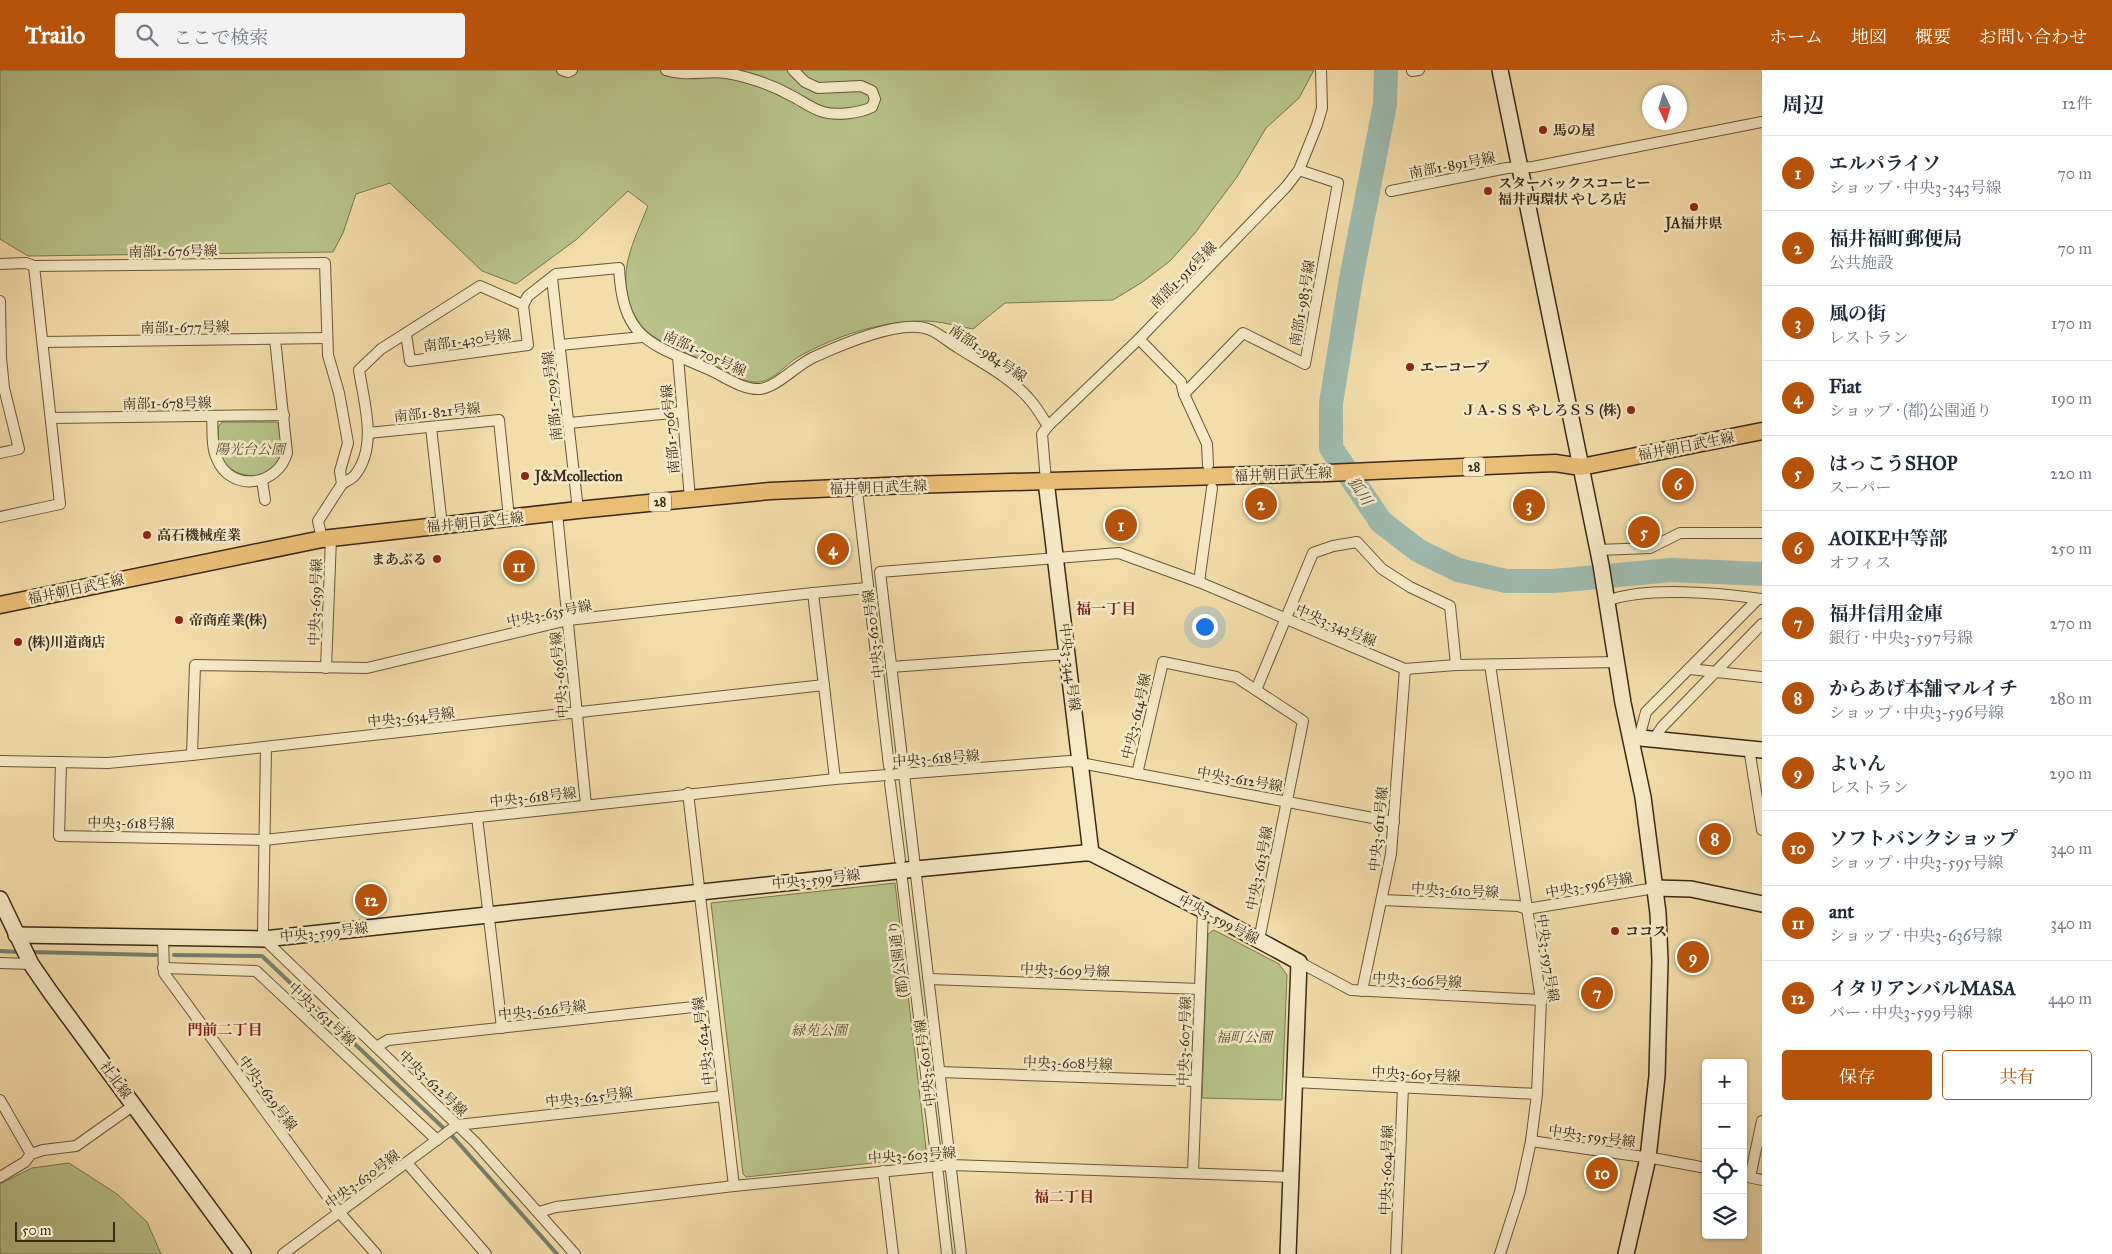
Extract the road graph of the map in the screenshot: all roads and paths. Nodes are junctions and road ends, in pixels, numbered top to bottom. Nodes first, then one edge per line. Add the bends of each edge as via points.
1 (562, 70) edge
2 (572, 70) edge
3 (666, 70) edge
4 (793, 70) edge
5 (1321, 70) edge
6 (1500, 70) edge
7 (1762, 122) edge
8 (1519, 168) junction
9 (1299, 170) junction
10 (1391, 191) dead end
11 (0, 264) edge
12 (34, 266) junction
13 (552, 278) junction
14 (0, 301) edge
15 (523, 305) junction
16 (1, 327) edge
17 (928, 329) joint
18 (406, 334) junction
19 (642, 337) junction
20 (327, 338) junction
21 (275, 339) junction
22 (1140, 339) junction
23 (43, 342) junction
24 (560, 345) junction
25 (678, 357) junction
26 (2, 388) edge
27 (1184, 394) junction
28 (682, 412) junction
29 (284, 415) junction
30 (212, 416) junction
31 (51, 418) junction
32 (569, 422) junction
33 (1048, 426) junction
34 (431, 427) junction
35 (1762, 431) edge
36 (368, 433) junction
37 (0, 453) edge
38 (1208, 465) dead end
39 (1581, 467) junction
40 (262, 480) junction
41 (1046, 482) junction
42 (342, 484) junction
43 (1212, 488) dead end
44 (690, 499) junction
45 (858, 499) dead end
46 (265, 500) dead end
47 (578, 510) junction
48 (557, 513) junction
49 (0, 517) edge
50 (509, 518) junction
51 (442, 526) junction
52 (1762, 533) edge
53 (327, 539) junction
54 (1598, 550) junction
55 (1056, 559) junction
56 (1199, 582) junction
57 (867, 588) junction
58 (814, 593) junction
59 (1607, 599) junction
60 (1760, 599) edge
61 (0, 605) edge
62 (1285, 618) junction
63 (568, 620) junction
64 (1762, 624) edge
65 (1068, 654) junction
66 (1616, 662) junction
67 (1456, 665) junction
68 (1490, 665) junction
69 (891, 667) junction
70 (326, 668) junction
71 (1405, 668) junction
72 (1690, 669) junction
73 (1717, 672) junction
74 (1762, 677) edge
75 (824, 685) junction
76 (1256, 690) junction
77 (577, 713) junction
78 (1635, 737) junction
79 (1654, 739) junction
80 (266, 747) junction
81 (1755, 749) edge
82 (192, 755) junction
83 (0, 761) edge
84 (61, 762) junction
85 (1082, 763) junction
86 (889, 766) dead end
87 (904, 774) junction
88 (1137, 774) junction
89 (835, 778) junction
90 (890, 783) dead end
91 (688, 793) junction
92 (1287, 801) junction
93 (586, 805) junction
94 (477, 817) junction
95 (1394, 822) junction
96 (1762, 825) edge
97 (264, 840) junction
98 (1091, 853) junction
99 (900, 860) dead end
100 (916, 869) junction
101 (902, 879) dead end
102 (1655, 888) junction
103 (699, 892) junction
104 (0, 899) edge
105 (1382, 900) junction
106 (1762, 904) edge
107 (1527, 909) junction
108 (1203, 910) junction
109 (488, 915) junction
110 (163, 937) junction
111 (264, 939) junction
112 (1259, 940) junction
113 (25, 951) junction
114 (1299, 962) junction
115 (0, 963) edge
116 (163, 968) junction
117 (929, 979) junction
118 (1200, 989) junction
119 (1362, 991) junction
120 (1541, 1000) junction
121 (712, 1005) junction
122 (502, 1028) junction
123 (376, 1047) junction
124 (940, 1072) junction
125 (1196, 1081) junction
126 (1294, 1082) junction
127 (1403, 1087) junction
128 (1537, 1094) junction
129 (723, 1096) junction
130 (0, 1100) edge
131 (134, 1105) junction
132 (1762, 1121) edge
133 (454, 1127) junction
134 (440, 1138) junction
135 (1531, 1141) junction
136 (31, 1154) junction
137 (936, 1155) dead end
138 (1648, 1158) junction
139 (407, 1163) junction
140 (951, 1165) junction
141 (1702, 1167) edge
142 (883, 1171) junction
143 (1193, 1173) junction
144 (938, 1174) dead end
145 (0, 1176) edge
146 (1747, 1176) edge
147 (1291, 1177) junction
148 (1762, 1180) edge
149 (734, 1186) junction
150 (339, 1212) junction
151 (539, 1212) junction
152 (243, 1254) edge
153 (283, 1254) edge
154 (376, 1254) edge
155 (486, 1254) edge
156 (575, 1254) edge
157 (893, 1254) edge
158 (948, 1254) edge
159 (961, 1254) edge
160 (1288, 1254) edge
161 (1396, 1254) edge
162 (1500, 1254) edge
163 (1626, 1254) edge

1 - 2 street
3 - 4 street via 678,74 725,72 755,80 823,112 864,111 872,107 875,99 872,91 861,86 818,88 805,82
5 - 9 street, 南部1-916号線 via 1322,108
6 - 8 street
7 - 8 street, 南部1-891号線
8 - 10 street, 南部1-891号線
8 - 39 street
9 - 22 street, 南部1-916号線 via 1268,208
9 - 27 street, 南部1-983号線 via 1338,183 1305,364 1243,333
11 - 12 street via 26,263
12 - 20 street, 南部1-676号線 via 325,263
12 - 23 street
13 - 15 street, 南部1-705号線 via 528,296
13 - 19 street, 南部1-705号線 via 556,274 619,268 621,297 633,326
13 - 24 street, 南部1-709号線
14 - 16 street
15 - 18 street, 南部1-430号線 via 480,286
15 - 18 street, 南部1-430号線 via 528,345 410,361
16 - 26 street
17 - 25 street, 南部1-705号線 via 880,332 841,344 806,360 762,389 732,381
17 - 33 street, 南部1-984号線 via 1012,383 1030,400
18 - 36 street, 南部1-430号線 via 382,349 359,370
19 - 24 street
19 - 25 street, 南部1-705号線
20 - 21 street, 南部1-677号線
20 - 42 street, 南部1-676号線 via 348,442 340,471
21 - 23 street, 南部1-677号線
21 - 29 street
22 - 27 street via 1181,382
22 - 33 street, 南部1-916号線
23 - 31 street
24 - 32 street, 南部1-709号線
25 - 28 street, 南部1-706号線
26 - 37 street via 19,449
27 - 38 street via 1207,444
28 - 32 street
28 - 44 street, 南部1-706号線
29 - 30 street, 南部1-678号線
29 - 40 street via 287,453 284,463
30 - 31 street, 南部1-678号線
30 - 40 street via 215,454 224,470 233,478 253,482
31 - 49 street via 60,504
32 - 47 street, 南部1-709号線
33 - 41 street via 1042,434
34 - 36 street, 南部1-821号線
34 - 50 street, 南部1-821号線 via 499,420
34 - 51 street
35 - 39 main road, 福井朝日武生線 / 28
36 - 42 street, 南部1-430号線 via 365,457 354,476
39 - 41 main road, 福井朝日武生線 / 28 via 1555,463
39 - 54 street
40 - 46 street
41 - 44 main road, 福井朝日武生線 / 28 via 780,490
41 - 55 street, 中央3-344号線
42 - 53 street via 318,520
43 - 56 street
44 - 47 main road, 福井朝日武生線 / 28
45 - 57 street
47 - 48 main road, 福井朝日武生線 / 28
48 - 50 main road, 福井朝日武生線 / 28
48 - 63 street, 中央3-636号線
50 - 51 main road, 福井朝日武生線 / 28
51 - 53 main road, 福井朝日武生線 / 28
52 - 54 street via 1680,533 1650,548
53 - 61 main road, 福井朝日武生線 / 28
53 - 70 street, 中央3-639号線
54 - 59 street
55 - 56 street, 中央3-343号線 via 1118,553
55 - 65 street, 中央3-344号線
55 - 69 street, 中央3-620号線 via 880,572
56 - 62 street, 中央3-343号線
57 - 58 street, 中央3-635号線
57 - 86 street
58 - 63 street, 中央3-635号線
58 - 75 street
59 - 60 street via 1660,593 1700,593
59 - 66 street
60 - 72 street
62 - 67 street via 1313,553 1357,542 1410,588 1450,606
62 - 71 street, 中央3-343号線
62 - 76 street
63 - 70 street, 中央3-635号線 via 367,668
63 - 77 street, 中央3-636号線
64 - 73 street
65 - 69 street
65 - 85 street, 中央3-344号線
66 - 68 street, 中央3-343号線
66 - 78 street
67 - 68 street, 中央3-343号線
67 - 71 street, 中央3-343号線
68 - 107 street, 中央3-597号線
69 - 87 street, 中央3-620号線
70 - 82 street, 中央3-635号線 via 195,665
71 - 95 street, 中央3-611号線
72 - 73 street
72 - 78 street via 1646,712
73 - 74 street
73 - 79 street via 1662,726
75 - 77 street, 中央3-634号線
75 - 89 street
76 - 88 street, 中央3-614号線 via 1236,677 1163,662
76 - 92 street, 中央3-614号線 via 1303,721
77 - 80 street, 中央3-634号線
77 - 93 street, 中央3-636号線
78 - 79 street
78 - 102 street
79 - 81 street
80 - 82 street, 中央3-634号線
80 - 97 street
81 - 96 street
82 - 84 street, 中央3-634号線 via 108,763
83 - 84 street, 中央3-634号線
84 - 97 street, 中央3-618号線 via 59,836
85 - 87 street, 中央3-618号線 via 1070,761
85 - 88 street, 中央3-612号線
85 - 98 street, 中央3-344号線
87 - 89 street, 中央3-618号線
87 - 100 street, 中央3-620号線
88 - 92 street, 中央3-612号線
89 - 91 street, 中央3-618号線
90 - 99 street
91 - 93 street, 中央3-618号線
91 - 103 street, 中央3-624号線
92 - 95 street, 中央3-612号線
92 - 112 street, 中央3-613号線
93 - 94 street, 中央3-618号線
94 - 97 street, 中央3-618号線
94 - 109 street
95 - 105 street, 中央3-611号線
97 - 111 street
98 - 100 street, 中央3-599号線
98 - 108 street, 中央3-599号線
100 - 103 street, 中央3-599号線
100 - 117 street, 中央3-601号線
101 - 137 street, (都)公園通り
102 - 106 street via 1691,889
102 - 107 street, 中央3-596号線
102 - 138 street via 1660,1015
103 - 109 street, 中央3-599号線
103 - 121 street, 中央3-624号線
104 - 113 street, 社北線
105 - 107 street, 中央3-610号線
105 - 119 street, 中央3-611号線
107 - 120 street, 中央3-597号線
108 - 112 street, 中央3-599号線
108 - 118 street, 中央3-607号線
109 - 111 street, 中央3-599号線
109 - 122 street
110 - 111 street, 中央3-599号線
110 - 113 street, 中央3-599号線
110 - 116 street
111 - 123 street, 中央3-622号線
112 - 114 street, 中央3-599号線
113 - 115 street
113 - 131 street, 社北線
114 - 119 street, 中央3-606号線 via 1351,990
114 - 126 street
116 - 134 street, 中央3-631号線 via 256,971
116 - 150 street, 中央3-629号線
117 - 118 street, 中央3-609号線
117 - 124 street, 中央3-601号線
118 - 125 street, 中央3-607号線
119 - 120 street, 中央3-606号線
120 - 128 street, 中央3-597号線
121 - 122 street, 中央3-626号線
121 - 129 street, 中央3-624号線
122 - 123 street, 中央3-626号線 via 388,1040
123 - 133 street, 中央3-622号線
124 - 125 street, 中央3-608号線
124 - 140 street, 中央3-601号線
125 - 143 street, 中央3-607号線
126 - 127 street, 中央3-605号線
126 - 147 street
127 - 128 street, 中央3-605号線
127 - 161 street, 中央3-604号線
128 - 135 street, 中央3-597号線
129 - 133 street, 中央3-625号線
129 - 149 street, 中央3-624号線
130 - 136 street
131 - 136 street via 76,1146
131 - 152 street, 社北線
132 - 146 street
133 - 134 street, 中央3-630号線
133 - 151 street, 中央3-622号線
134 - 139 street, 中央3-630号線
135 - 138 street, 中央3-595号線
135 - 162 street, 中央3-597号線 via 1520,1192
136 - 145 street via 25,1162
138 - 141 street, 中央3-595号線
138 - 163 street
139 - 150 street, 中央3-630号線
139 - 155 street
140 - 142 street, 中央3-603号線
140 - 143 street, 中央3-603号線
140 - 159 street, 中央3-601号線
142 - 149 street, 中央3-603号線
142 - 157 street
143 - 147 street, 中央3-603号線
144 - 158 street
146 - 148 street
147 - 160 street
149 - 151 street, 中央3-603号線 via 556,1207
150 - 153 street, 中央3-630号線
150 - 154 street, 中央3-629号線
151 - 156 street, 中央3-622号線

